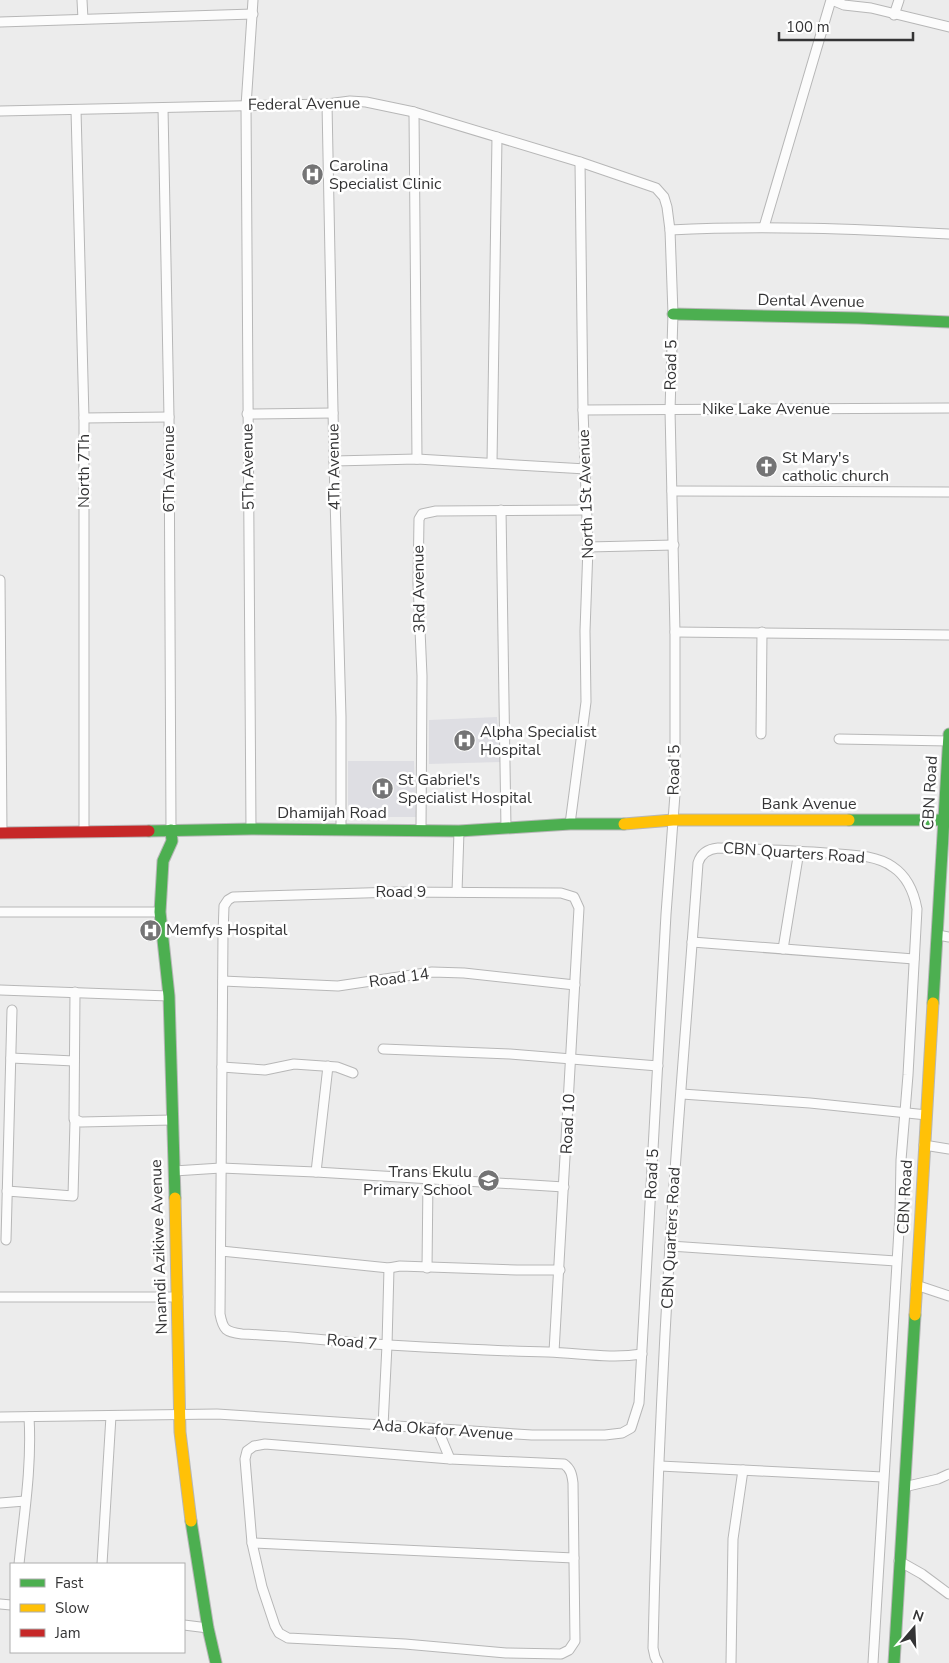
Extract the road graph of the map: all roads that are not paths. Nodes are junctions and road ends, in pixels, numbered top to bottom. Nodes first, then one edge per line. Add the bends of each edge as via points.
1 (82, 0) edge
2 (253, 0) edge
3 (832, 0) edge
4 (899, 0) edge
5 (253, 14) junction
6 (894, 15) junction
7 (83, 19) junction
8 (0, 22) edge
9 (949, 27) edge
10 (327, 104) junction
11 (246, 106) junction
12 (162, 108) junction
13 (76, 110) junction
14 (0, 112) edge
15 (414, 112) junction
16 (497, 137) junction
17 (580, 162) junction
18 (656, 188) joint
19 (764, 227) junction
20 (670, 230) junction
21 (949, 234) edge
22 (672, 314) junction
23 (949, 322) edge
24 (949, 408) edge
25 (583, 410) junction
26 (670, 410) junction
27 (333, 413) junction
28 (247, 414) junction
29 (169, 417) junction
30 (84, 418) junction
31 (417, 459) junction
32 (334, 461) junction
33 (492, 463) junction
34 (586, 469) junction
35 (672, 491) junction
36 (949, 492) edge
37 (502, 510) junction
38 (587, 510) junction
39 (674, 545) junction
40 (588, 547) junction
41 (0, 580) edge
42 (676, 632) junction
43 (762, 632) junction
44 (949, 635) edge
45 (761, 734) dead end
46 (949, 734) edge
47 (839, 739) dead end
48 (949, 741) edge
49 (673, 820) junction
50 (945, 820) junction
51 (570, 824) junction
52 (506, 828) junction
53 (250, 829) junction
54 (171, 830) junction
55 (341, 830) junction
56 (421, 830) junction
57 (459, 831) junction
58 (84, 832) junction
59 (1, 833) edge
60 (799, 851) junction
61 (457, 892) junction
62 (574, 897) joint
63 (228, 900) joint
64 (0, 912) edge
65 (160, 912) junction
66 (944, 936) edge
67 (692, 942) junction
68 (783, 949) junction
69 (914, 958) junction
70 (224, 981) junction
71 (575, 985) junction
72 (0, 990) edge
73 (76, 992) junction
74 (169, 996) junction
75 (12, 1010) dead end
76 (383, 1049) dead end
77 (11, 1058) junction
78 (571, 1058) junction
79 (74, 1061) junction
80 (328, 1066) junction
81 (658, 1066) junction
82 (222, 1067) junction
83 (352, 1073) dead end
84 (682, 1094) junction
85 (904, 1113) junction
86 (927, 1115) junction
87 (172, 1120) junction
88 (75, 1121) junction
89 (924, 1145) junction
90 (949, 1149) edge
91 (221, 1168) junction
92 (174, 1171) junction
93 (316, 1172) junction
94 (428, 1179) junction
95 (564, 1187) junction
96 (7, 1190) junction
97 (6, 1240) dead end
98 (670, 1246) junction
99 (221, 1251) junction
100 (896, 1261) junction
101 (389, 1268) junction
102 (427, 1268) junction
103 (560, 1270) junction
104 (916, 1285) junction
105 (949, 1296) edge
106 (178, 1297) junction
107 (0, 1298) edge
108 (387, 1345) junction
109 (554, 1352) junction
110 (642, 1354) junction
111 (179, 1414) junction
112 (112, 1416) junction
113 (0, 1417) edge
114 (29, 1417) junction
115 (382, 1426) junction
116 (438, 1430) junction
117 (450, 1459) junction
118 (660, 1466) junction
119 (744, 1470) junction
120 (949, 1474) edge
121 (883, 1478) junction
122 (904, 1487) junction
123 (25, 1502) junction
124 (0, 1503) edge
125 (252, 1543) junction
126 (574, 1558) junction
127 (899, 1561) junction
128 (19, 1563) edge
129 (102, 1563) edge
130 (949, 1594) edge
131 (185, 1625) edge
132 (208, 1628) junction
133 (216, 1663) edge
134 (658, 1663) edge
135 (731, 1663) edge
136 (873, 1663) edge
137 (894, 1663) edge

1 - 7 street
2 - 5 street, 5Th Avenue
3 - 6 street
3 - 19 street
4 - 6 street
5 - 7 street
5 - 11 street, 5Th Avenue
6 - 9 street
7 - 8 street
10 - 11 street, Federal Avenue
10 - 15 street, Federal Avenue via 366,102
10 - 27 street, 4Th Avenue
11 - 12 street, Federal Avenue
11 - 28 street, 5Th Avenue
12 - 13 street, Federal Avenue
12 - 29 street, 6Th Avenue
13 - 14 street, Federal Avenue
13 - 30 street, North 7Th
15 - 16 street, Federal Avenue
15 - 31 street
16 - 17 street, Federal Avenue
16 - 33 street
17 - 18 street, Federal Avenue
17 - 25 street, North 1St Avenue
18 - 20 street, Road 5 via 664,197
19 - 20 street
19 - 21 street
20 - 22 street, Road 5
22 - 23 main road, Dental Avenue
22 - 26 street, Road 5
24 - 26 street, Nike Lake Avenue
25 - 26 street, Nike Lake Avenue
25 - 34 street, North 1St Avenue
26 - 35 street, Road 5
27 - 28 street
27 - 32 street, 4Th Avenue
28 - 53 street, 5Th Avenue
29 - 30 street
29 - 54 street, 6Th Avenue
30 - 58 street, North 7Th
31 - 32 street
31 - 33 street
32 - 55 street, 4Th Avenue
33 - 34 street
34 - 38 street, North 1St Avenue
35 - 36 street
35 - 39 street, Road 5
37 - 38 street, 3Rd Avenue
37 - 52 street
37 - 56 street, 3Rd Avenue via 436,511 422,514 419,519
38 - 40 street, North 1St Avenue
39 - 40 street
39 - 42 street, Road 5
40 - 51 street, North 1St Avenue via 586,702
41 - 59 street
42 - 43 street
42 - 49 street, Road 5
43 - 44 street
43 - 45 street
46 - 48 main road, CBN Road
47 - 48 street
48 - 50 main road, CBN Road
49 - 50 main road, Bank Avenue
49 - 51 main road, Dhamijah Road via 639,824
49 - 81 street, Road 5
50 - 66 main road, CBN Road
51 - 52 main road, Dhamijah Road
52 - 57 main road, Dhamijah Road
53 - 54 main road, Dhamijah Road
53 - 55 main road, Dhamijah Road
54 - 58 main road, Dhamijah Road
54 - 65 main road, Nnamdi Azikiwe Avenue via 172,841 163,861
55 - 56 main road, Dhamijah Road
56 - 57 main road, Dhamijah Road
57 - 61 street
58 - 59 main road, Dhamijah Road
60 - 67 street, CBN Quarters Road via 712,848 703,853 698,862
60 - 68 street
60 - 69 street, CBN Quarters Road via 860,856 877,859 893,867 914,894 917,909
61 - 62 street, Road 9
61 - 63 street, Road 9 via 318,893 233,897
62 - 71 street, Road 10 via 579,908
63 - 70 street, Road 7 via 224,906 222,934
64 - 65 street
65 - 74 main road, Nnamdi Azikiwe Avenue
66 - 86 main road, CBN Road
67 - 68 street
67 - 84 street, CBN Quarters Road
68 - 69 street
69 - 85 street, CBN Quarters Road
70 - 71 street, Road 14 via 338,986 432,972
70 - 82 street, Road 7
71 - 78 street, Road 10
72 - 73 street
73 - 74 street
73 - 79 street
74 - 87 main road, Nnamdi Azikiwe Avenue
75 - 77 street
76 - 78 street
77 - 79 street
77 - 96 street
78 - 81 street
78 - 95 street, Road 10
79 - 88 street
80 - 82 street via 294,1064 265,1070
80 - 83 street
80 - 93 street
81 - 110 street, Road 5
82 - 91 street, Road 7
84 - 85 street
84 - 98 street, CBN Quarters Road
85 - 86 street
85 - 100 street, CBN Quarters Road
86 - 89 main road, CBN Road
87 - 88 street
87 - 92 main road, Nnamdi Azikiwe Avenue
88 - 96 street via 73,1196
89 - 90 street
89 - 104 main road, CBN Road
91 - 92 street
91 - 93 street
91 - 99 street, Road 7
92 - 106 main road, Nnamdi Azikiwe Avenue
93 - 94 street
94 - 95 street
94 - 102 street
95 - 103 street, Road 10
96 - 97 street
98 - 100 street
98 - 118 street, CBN Quarters Road
99 - 101 street
99 - 108 street, Road 7 via 220,1314 222,1324 230,1332
100 - 121 street, CBN Quarters Road
101 - 102 street
101 - 108 street
102 - 103 street
103 - 109 street, Road 10
104 - 105 street
104 - 122 main road, CBN Road
106 - 107 street
106 - 111 main road, Nnamdi Azikiwe Avenue
108 - 109 street, Road 7
108 - 115 street
109 - 110 street, Road 7 via 626,1357
110 - 116 street, Ada Okafor Avenue via 639,1403 631,1428 622,1433 532,1435
111 - 112 street, Ada Okafor Avenue
111 - 115 street, Ada Okafor Avenue
111 - 132 main road, Nnamdi Azikiwe Avenue via 183,1464
112 - 114 street, Ada Okafor Avenue
112 - 129 street
113 - 114 street, Ada Okafor Avenue
114 - 123 street via 31,1445
115 - 116 street, Ada Okafor Avenue
116 - 117 street
117 - 125 street via 265,1444 254,1446 246,1451 245,1459
117 - 126 street via 558,1462 568,1467 574,1483
118 - 119 street
118 - 134 street, CBN Quarters Road via 653,1648
119 - 121 street
119 - 135 street via 733,1539
120 - 122 street
121 - 136 street, CBN Quarters Road
122 - 127 main road, CBN Road
123 - 124 street
123 - 128 street
125 - 126 street
125 - 126 street via 268,1610 279,1634 288,1638 506,1653 561,1654 569,1650 575,1641
127 - 130 street
127 - 137 main road, CBN Road
131 - 132 street
132 - 133 main road, Nnamdi Azikiwe Avenue

